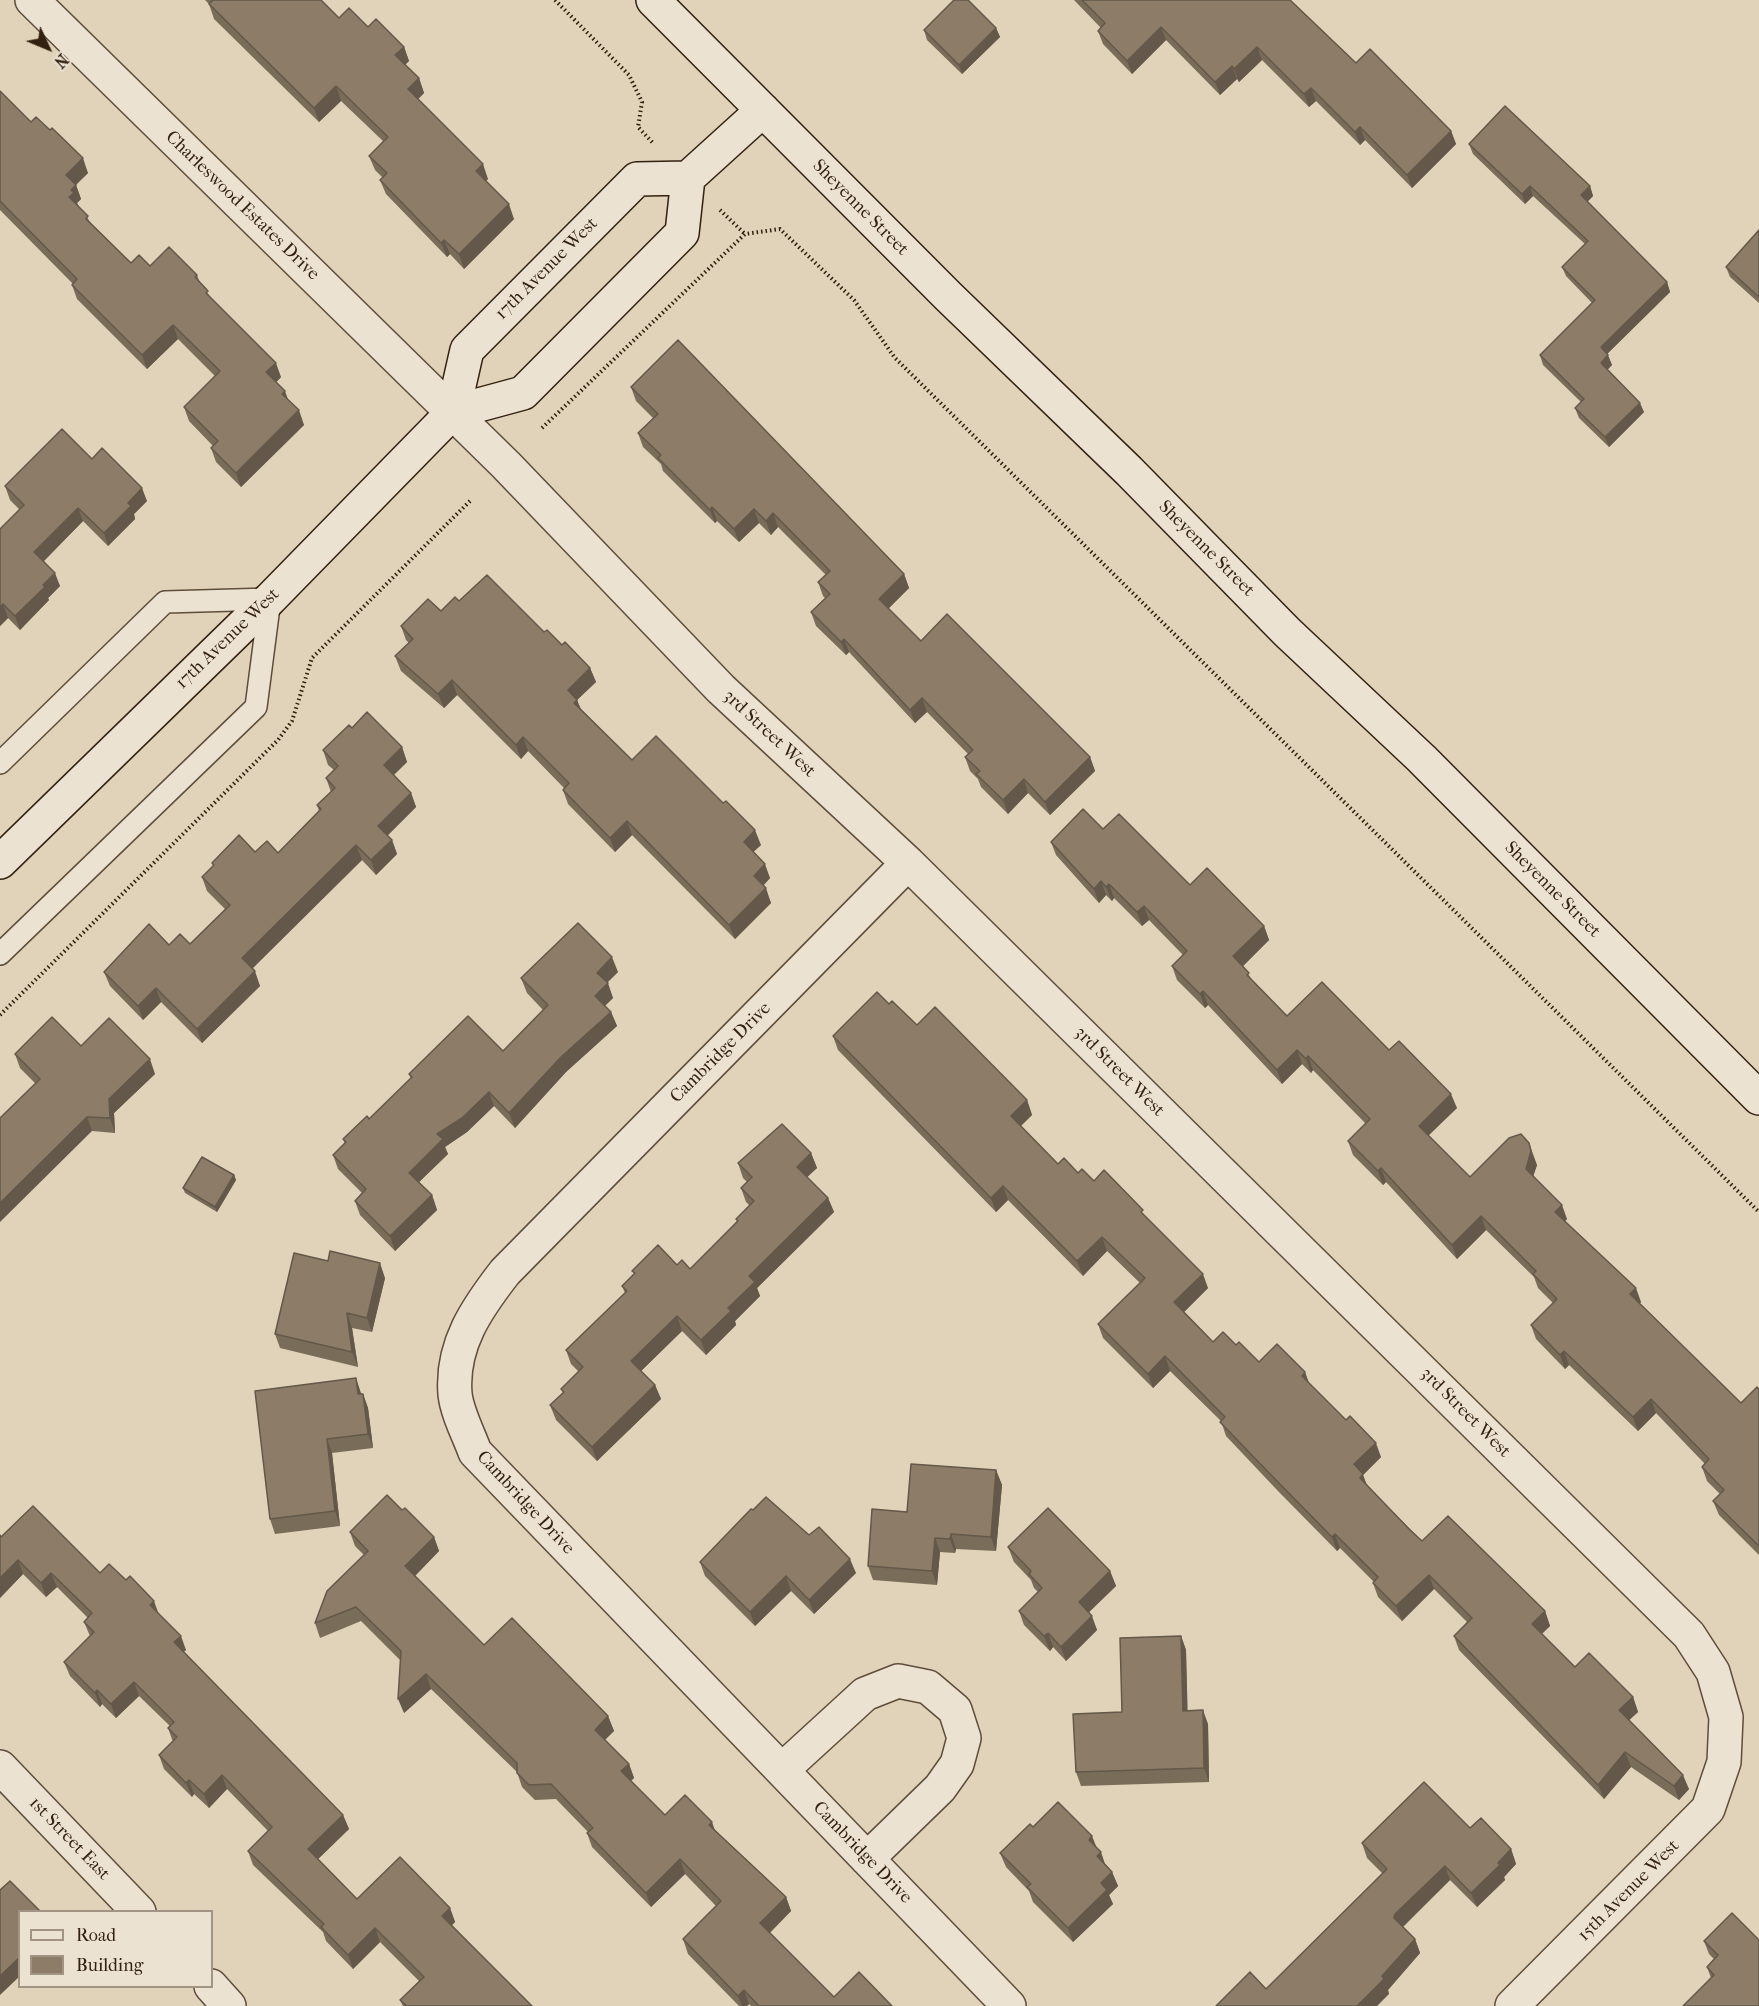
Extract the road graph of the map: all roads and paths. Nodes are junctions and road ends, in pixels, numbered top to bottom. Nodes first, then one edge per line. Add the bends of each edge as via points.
1 (32, 0) edge
2 (555, 0) edge
3 (653, 0) edge
4 (763, 110) junction
5 (638, 127) dead end
6 (688, 178) junction
7 (453, 412) junction
8 (542, 428) dead end
9 (270, 599) junction
10 (0, 763) edge
11 (0, 862) edge
12 (908, 863) junction
13 (0, 954) edge
14 (1759, 1098) edge
15 (1759, 1212) edge
16 (1724, 1762) joint
17 (0, 1767) edge
18 (782, 1770) junction
19 (867, 1859) junction
20 (138, 1910) edge
21 (213, 1988) edge
22 (229, 2006) edge
23 (1009, 2006) edge
24 (1512, 2006) edge

1 - 7 street, Charleswood Estates Drive
2 - 5 path via 629,75 642,102
3 - 4 street, Sheyenne Street
4 - 6 street
4 - 14 street, Sheyenne Street via 1287,632 1422,759
6 - 7 street via 682,233 522,393
6 - 7 street, 17th Avenue West via 638,179 629,187 467,350
7 - 9 street, 17th Avenue West
7 - 12 street, 3rd Street West via 721,689
8 - 15 path via 745,234 780,229 854,300 895,358
9 - 10 lane via 165,602
9 - 11 street, 17th Avenue West
9 - 13 lane via 256,707
12 - 16 street, 3rd Street West via 1689,1635 1713,1672 1726,1717
12 - 18 street, Cambridge Drive via 506,1272 474,1312 458,1352 455,1395 475,1452
16 - 24 street, 15th Avenue West via 1708,1809
17 - 20 street, 1st Street East
18 - 19 street, Cambridge Drive
18 - 19 street via 865,1694 898,1681 928,1687 954,1710 964,1737 957,1764 940,1788
19 - 23 street, Cambridge Drive
21 - 22 street

